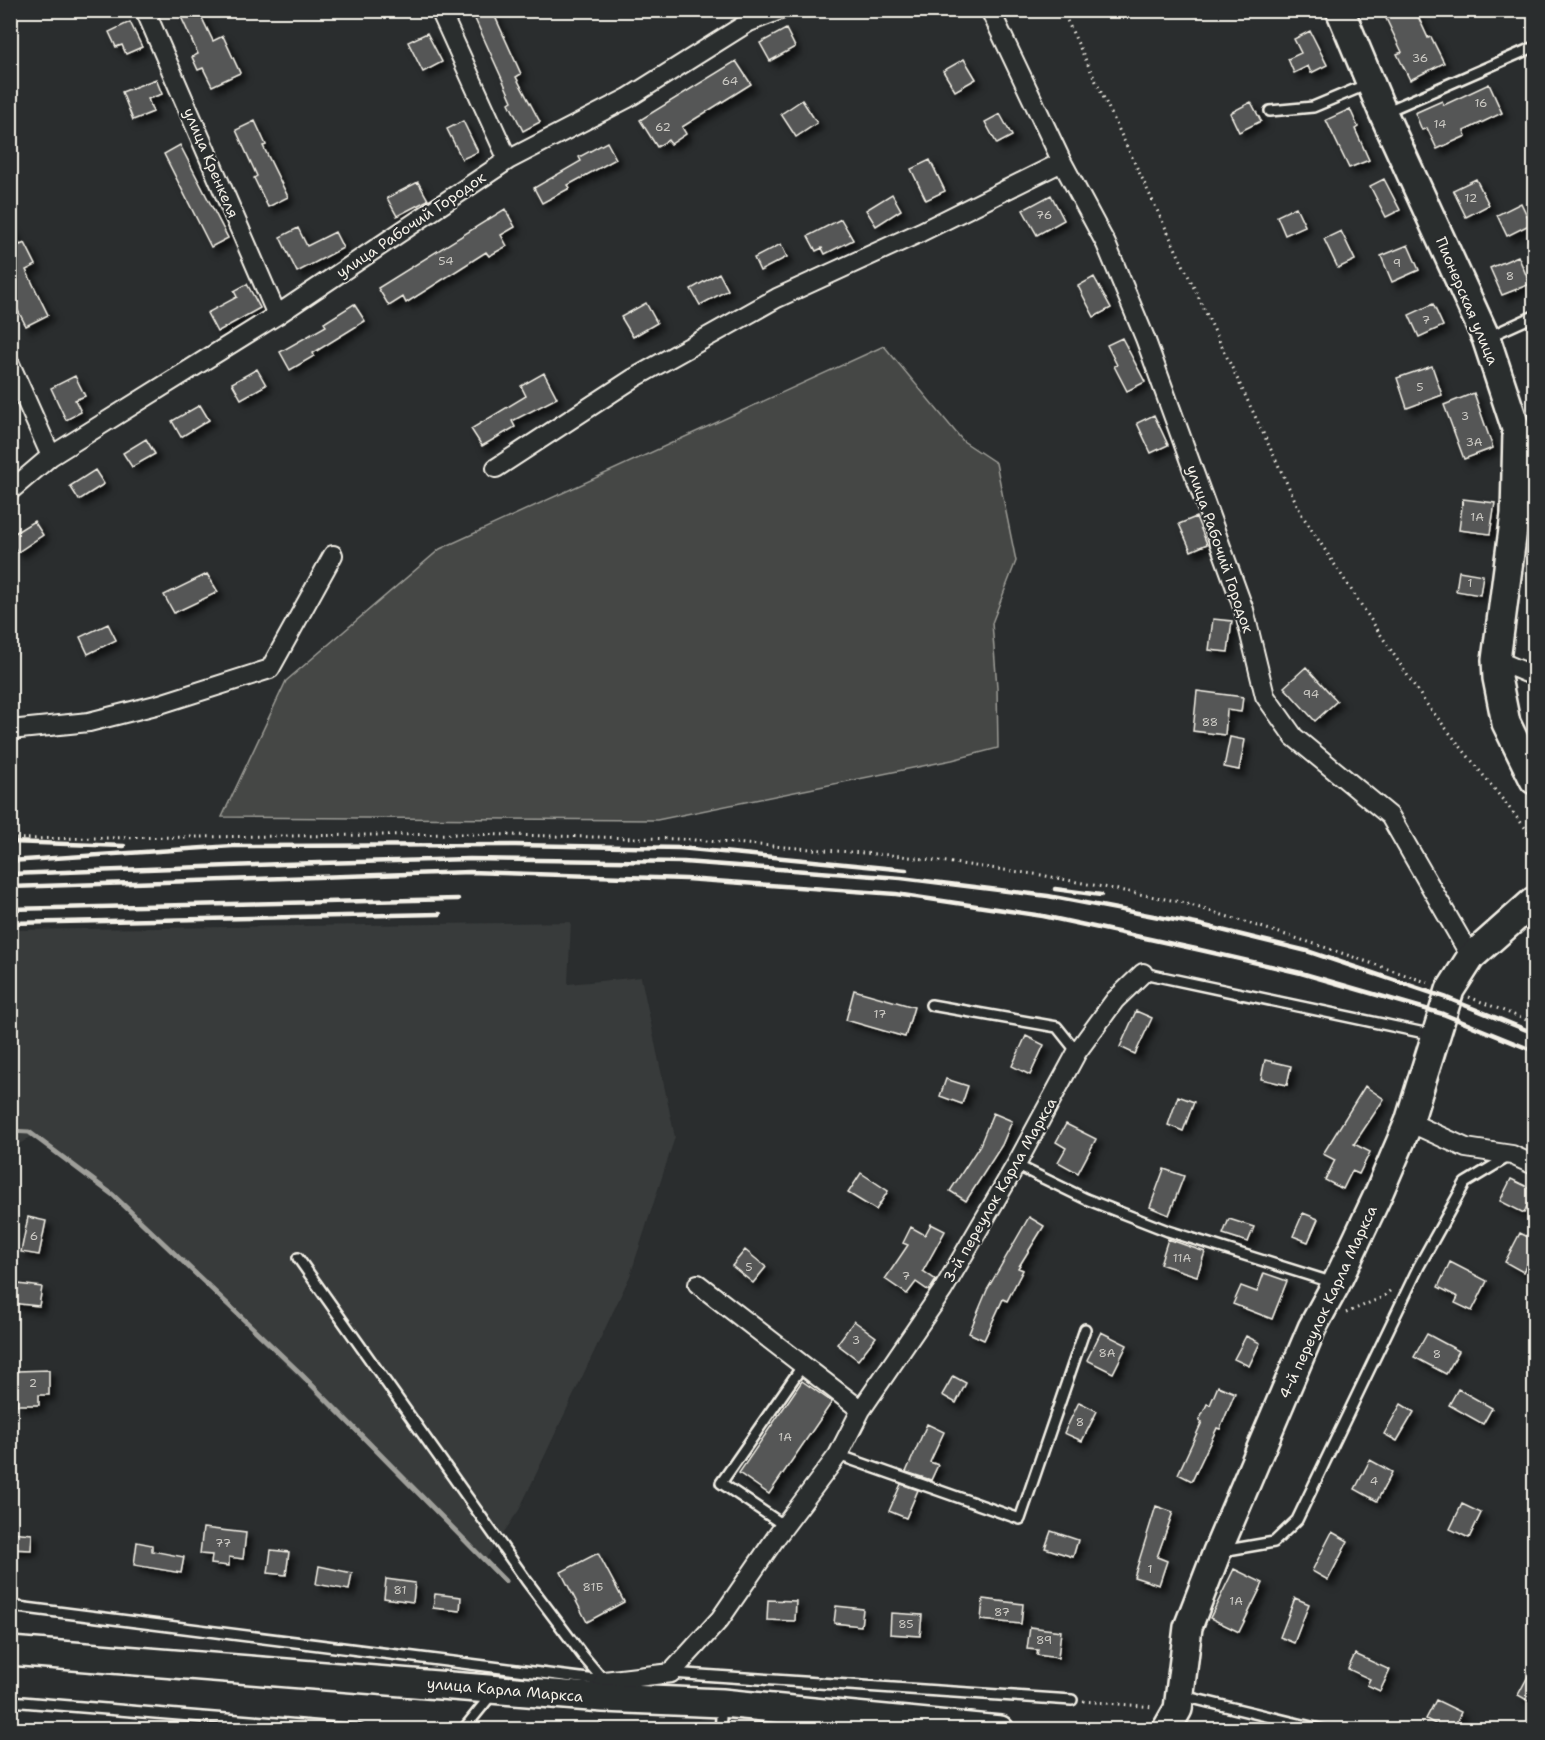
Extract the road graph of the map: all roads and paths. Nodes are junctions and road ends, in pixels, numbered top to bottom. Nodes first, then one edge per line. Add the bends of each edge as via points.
1 (146, 10) edge
2 (440, 10) edge
3 (780, 10) edge
4 (990, 10) edge
5 (1062, 10) edge
6 (1340, 10) edge
7 (747, 16) edge
8 (1534, 47) edge
9 (1371, 83) junction
10 (1270, 111) dead end
11 (1383, 113) junction
12 (508, 160) junction
13 (1062, 162) junction
14 (277, 315) junction
15 (1534, 316) edge
16 (1486, 338) junction
17 (10, 364) edge
18 (1526, 430) edge
19 (51, 456) junction
20 (496, 468) dead end
21 (10, 492) edge
22 (333, 555) dead end
23 (1496, 660) junction
24 (1534, 676) edge
25 (10, 730) edge
26 (1534, 780) edge
27 (10, 839) edge
28 (1534, 839) edge
29 (1534, 901) edge
30 (1471, 957) junction
31 (1143, 973) joint
32 (1450, 990) junction
33 (931, 1005) dead end
34 (1534, 1023) edge
35 (1436, 1036) junction
36 (1077, 1052) junction
37 (1409, 1122) junction
38 (1512, 1155) junction
39 (1016, 1165) junction
40 (1534, 1165) edge
41 (298, 1258) dead end
42 (698, 1284) dead end
43 (1336, 1284) junction
44 (1392, 1289) dead end
45 (1342, 1315) dead end
46 (1086, 1329) dead end
47 (803, 1365) junction
48 (861, 1410) junction
49 (838, 1455) junction
50 (785, 1526) junction
51 (1217, 1552) junction
52 (10, 1606) edge
53 (10, 1651) edge
54 (670, 1673) junction
55 (496, 1690) junction
56 (604, 1690) junction
57 (1072, 1700) joint
58 (10, 1701) edge
59 (722, 1702) junction
60 (1174, 1711) edge
61 (360, 1730) edge
62 (463, 1730) edge
63 (720, 1730) edge
64 (1000, 1730) edge
65 (1324, 1730) edge

1 - 14 street, улица Кренкеля
2 - 12 street
3 - 7 street, улица Рабочий Городок
4 - 13 street, улица Рабочий Городок
5 - 28 path via 1302,515 1425,702
6 - 9 street, Пионерская улица
7 - 12 street, улица Рабочий Городок via 628,98
8 - 11 lane
9 - 10 lane via 1313,107
9 - 11 street, Пионерская улица
11 - 16 street, Пионерская улица
12 - 14 street, улица Рабочий Городок
13 - 20 street via 777,298 634,378
13 - 30 street, улица Рабочий Городок via 1106,244 1145,338 1244,610 1265,696 1294,737 1390,816
14 - 19 street, улица Рабочий Городок
15 - 16 lane
16 - 18 street, Пионерская улица
17 - 19 street
18 - 23 street, Пионерская улица
19 - 21 street, улица Рабочий Городок
22 - 25 street via 270,669 89,722
23 - 24 street
23 - 26 street, Пионерская улица via 1506,723
27 - 32 path via 466,834 681,839 902,856 1041,875 1181,902
29 - 30 street, 4-й переулок Карла Маркса
30 - 32 street, 4-й переулок Карла Маркса
31 - 35 lane
31 - 36 street, 3-й переулок Карла Маркса via 1115,1000
32 - 34 path
32 - 35 street, 4-й переулок Карла Маркса
33 - 36 lane via 1057,1027
35 - 37 street, 4-й переулок Карла Маркса
36 - 39 street, 3-й переулок Карла Маркса
37 - 38 street via 1466,1148
37 - 43 street, 4-й переулок Карла Маркса
38 - 40 street
38 - 51 lane via 1465,1183 1419,1266 1297,1520 1274,1542
39 - 43 lane via 1086,1199 1168,1231
39 - 48 street, 3-й переулок Карла Маркса via 943,1290
41 - 56 lane
42 - 47 street
43 - 51 street, 4-й переулок Карла Маркса via 1312,1328
44 - 45 path
46 - 49 lane via 1020,1519
47 - 48 street
47 - 50 lane via 721,1483
48 - 49 street, 3-й переулок Карла Маркса
49 - 50 street, 3-й переулок Карла Маркса
50 - 54 street, 3-й переулок Карла Маркса via 720,1619
51 - 60 street, 4-й переулок Карла Маркса via 1188,1627
52 - 56 lane
53 - 55 street, улица Карла Маркса
54 - 56 street
54 - 57 lane
55 - 56 street, улица Карла Маркса
55 - 62 lane
56 - 59 street, улица Карла Маркса
57 - 60 path
58 - 61 lane
59 - 63 lane
59 - 64 street, улица Карла Маркса
60 - 65 lane

